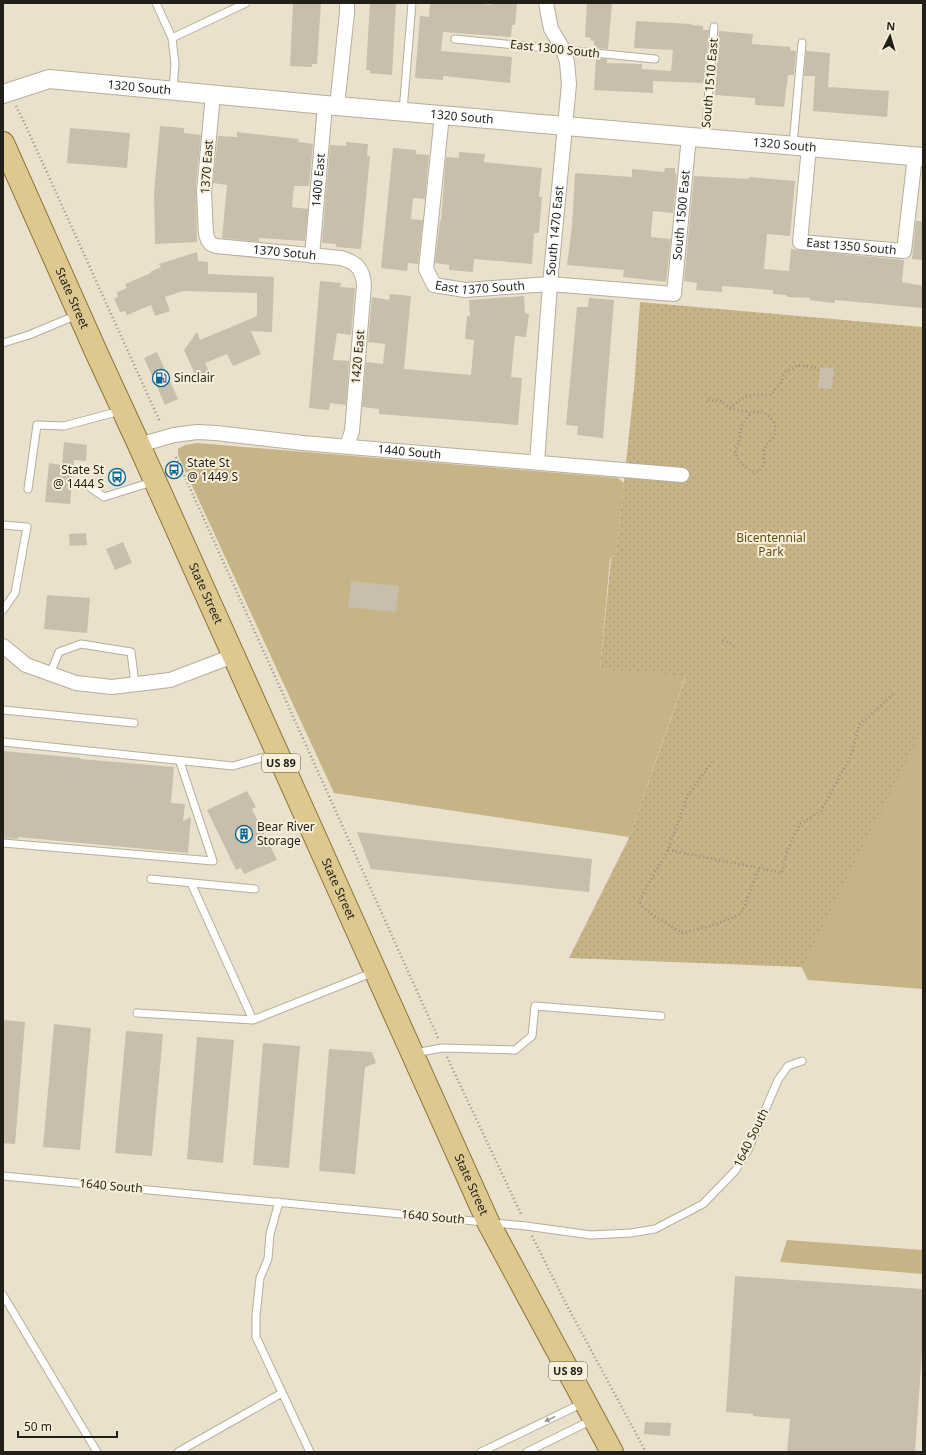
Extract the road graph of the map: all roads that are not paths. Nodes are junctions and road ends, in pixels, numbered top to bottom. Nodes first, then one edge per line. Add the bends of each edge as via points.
1 (156, 3) edge
2 (246, 3) edge
3 (347, 3) edge
4 (412, 3) edge
5 (546, 3) edge
6 (714, 28) dead end
7 (172, 38) junction
8 (455, 39) dead end
9 (802, 43) dead end
10 (563, 49) junction
11 (654, 59) dead end
12 (173, 90) junction
13 (213, 94) junction
14 (10, 100) edge
15 (331, 105) junction
16 (403, 111) junction
17 (442, 115) junction
18 (564, 126) junction
19 (697, 137) junction
20 (3, 143) edge
21 (801, 146) junction
22 (919, 157) edge
23 (208, 240) joint
24 (312, 256) junction
25 (360, 268) joint
26 (550, 284) junction
27 (674, 294) joint
28 (79, 314) junction
29 (3, 343) edge
30 (122, 411) junction
31 (139, 445) junction
32 (347, 446) junction
33 (537, 462) junction
34 (682, 475) dead end
35 (154, 481) junction
36 (92, 488) dead end
37 (28, 489) dead end
38 (3, 525) edge
39 (3, 610) edge
40 (3, 646) edge
41 (233, 656) junction
42 (50, 674) junction
43 (135, 684) junction
44 (3, 710) edge
45 (134, 722) dead end
46 (3, 742) edge
47 (277, 753) junction
48 (180, 762) junction
49 (3, 843) edge
50 (151, 879) dead end
51 (191, 883) junction
52 (255, 889) dead end
53 (375, 972) junction
54 (136, 1013) dead end
55 (661, 1016) dead end
56 (253, 1020) junction
57 (412, 1054) junction
58 (802, 1061) dead end
59 (3, 1176) edge
60 (279, 1202) junction
61 (488, 1222) junction
62 (3, 1295) edge
63 (282, 1393) junction
64 (589, 1411) junction
65 (97, 1452) edge
66 (178, 1452) edge
67 (310, 1452) edge
68 (481, 1452) edge
69 (527, 1452) edge
70 (612, 1452) edge

1 - 7 lane
2 - 7 lane
3 - 15 street, 1400 East
4 - 16 lane
5 - 10 street, South 1470 East via 551,29
6 - 19 lane, South 1510 East
7 - 12 lane via 175,64
8 - 10 lane, East 1300 South
9 - 21 lane
10 - 11 lane, East 1300 South
10 - 18 street, South 1470 East via 569,84
12 - 13 street, 1320 South
12 - 14 street, 1320 South via 49,78
13 - 15 street, 1320 South
13 - 23 street, 1370 East via 204,192
15 - 16 street, 1320 South
15 - 24 street, 1400 East
16 - 17 street, 1320 South
17 - 18 street, 1320 South
17 - 26 street, East 1370 South via 426,269 434,285 466,290
18 - 19 street, 1320 South
18 - 26 street, South 1470 East
19 - 21 street, 1320 South
19 - 27 street, South 1500 East
20 - 28 main road, State Street / US 89
21 - 22 street, 1320 South
21 - 22 street, East 1350 South via 800,242 904,251
23 - 24 street, 1370 Sotuh via 216,246
24 - 25 street, 1370 Sotuh via 349,260
25 - 32 street, 1420 East via 364,285 352,431
26 - 27 street, East 1370 South
26 - 33 street, South 1470 East
28 - 29 lane
28 - 30 main road, State Street / US 89
30 - 31 main road, State Street / US 89
30 - 37 lane via 64,426 37,425
31 - 32 street, 1440 South via 165,437 197,432
31 - 35 main road, State Street / US 89
32 - 33 street, 1440 South
33 - 34 street, 1440 South
35 - 36 lane via 104,497
35 - 41 main road, State Street / US 89
38 - 39 lane via 27,527 15,592
40 - 42 street via 26,665
41 - 43 street via 170,680
41 - 47 main road, State Street / US 89
42 - 43 street via 76,683 112,687
42 - 43 lane via 59,652 81,644 131,652
44 - 45 lane
46 - 48 lane
47 - 48 lane via 233,766
47 - 53 main road, State Street / US 89
48 - 49 lane via 213,861
50 - 51 lane
51 - 52 lane
51 - 56 lane
53 - 56 lane
53 - 57 main road, State Street / US 89
54 - 56 lane
55 - 57 lane via 535,1006 532,1036 515,1050 442,1048
57 - 61 main road, State Street / US 89
58 - 61 lane, 1640 South via 788,1066 778,1080 735,1171 703,1204 655,1229 591,1235
59 - 60 lane, 1640 South
60 - 61 lane, 1640 South
60 - 63 lane via 270,1234 268,1259 260,1278 256,1337
61 - 64 main road, State Street / US 89
62 - 65 lane
63 - 66 lane
63 - 67 lane
64 -> 68 lane
64 - 69 lane
64 - 70 main road, State Street / US 89

